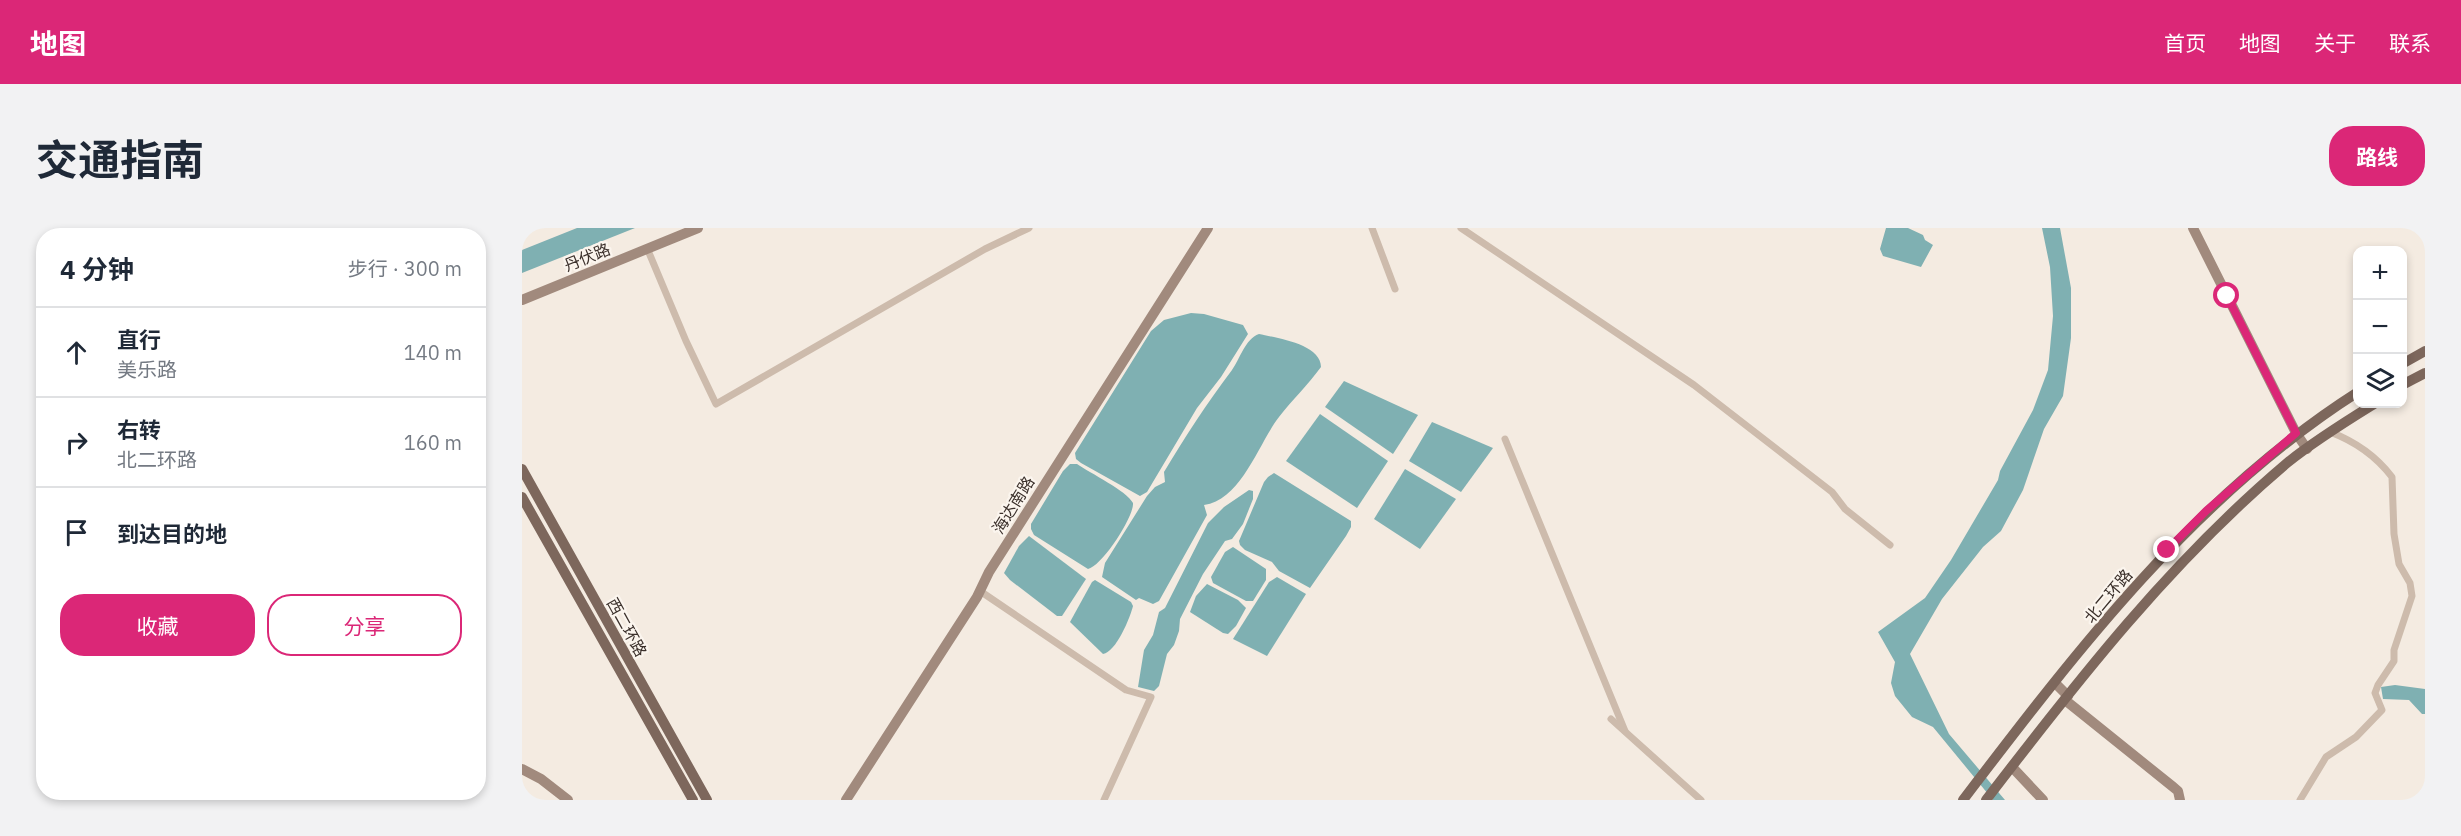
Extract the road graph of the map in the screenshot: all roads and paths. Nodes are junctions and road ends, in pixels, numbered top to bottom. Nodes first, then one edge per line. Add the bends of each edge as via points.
1 (698, 228) edge
2 (1029, 228) edge
3 (1208, 228) edge
4 (1372, 228) edge
5 (1461, 228) edge
6 (2193, 228) edge
7 (647, 248) junction
8 (1395, 289) dead end
9 (522, 300) edge
10 (2425, 351) edge
11 (2407, 362) edge
12 (2425, 373) edge
13 (2407, 383) edge
14 (2353, 395) edge
15 (2368, 408) edge
16 (2330, 432) junction
17 (2296, 433) junction
18 (1506, 439) dead end
19 (2307, 449) junction
20 (522, 469) edge
21 (522, 497) edge
22 (1890, 545) dead end
23 (980, 591) junction
24 (2055, 683) junction
25 (2067, 698) junction
26 (1611, 718) dead end
27 (1625, 731) junction
28 (2012, 767) junction
29 (522, 769) edge
30 (1990, 794) edge
31 (568, 800) edge
32 (693, 800) edge
33 (707, 800) edge
34 (846, 800) edge
35 (1104, 800) edge
36 (1701, 800) edge
37 (1963, 800) edge
38 (2043, 800) edge
39 (2180, 800) edge
40 (2300, 800) edge

1 - 7 street, 丹伏路
2 - 7 street via 985,249 716,404
3 - 23 street, 海达南路
4 - 8 street
5 - 22 street via 1694,386 1832,492 1845,509
6 - 17 street
7 - 9 street, 丹伏路
10 - 11 main road
12 - 13 main road
14 - 17 main road, 北二环路
15 - 16 main road, 北二环路
16 - 19 main road, 北二环路
16 - 40 street via 2374,458 2392,477 2399,564 2410,583 2412,596 2394,661 2375,693 2382,710 2356,737 2326,757
17 - 19 street
17 - 24 main road, 北二环路 via 2167,550
18 - 27 street
19 - 25 main road, 北二环路 via 2180,564
20 - 33 main road, 西二环路
21 - 32 main road, 西二环路
23 - 34 street, 海达南路
23 - 35 street via 1126,690 1151,697
24 - 25 street
24 - 37 main road, 北二环路
25 - 28 main road, 北二环路
25 - 39 street via 2178,791
26 - 27 street
27 - 36 street
28 - 30 main road, 北二环路
28 - 38 street
29 - 31 street

